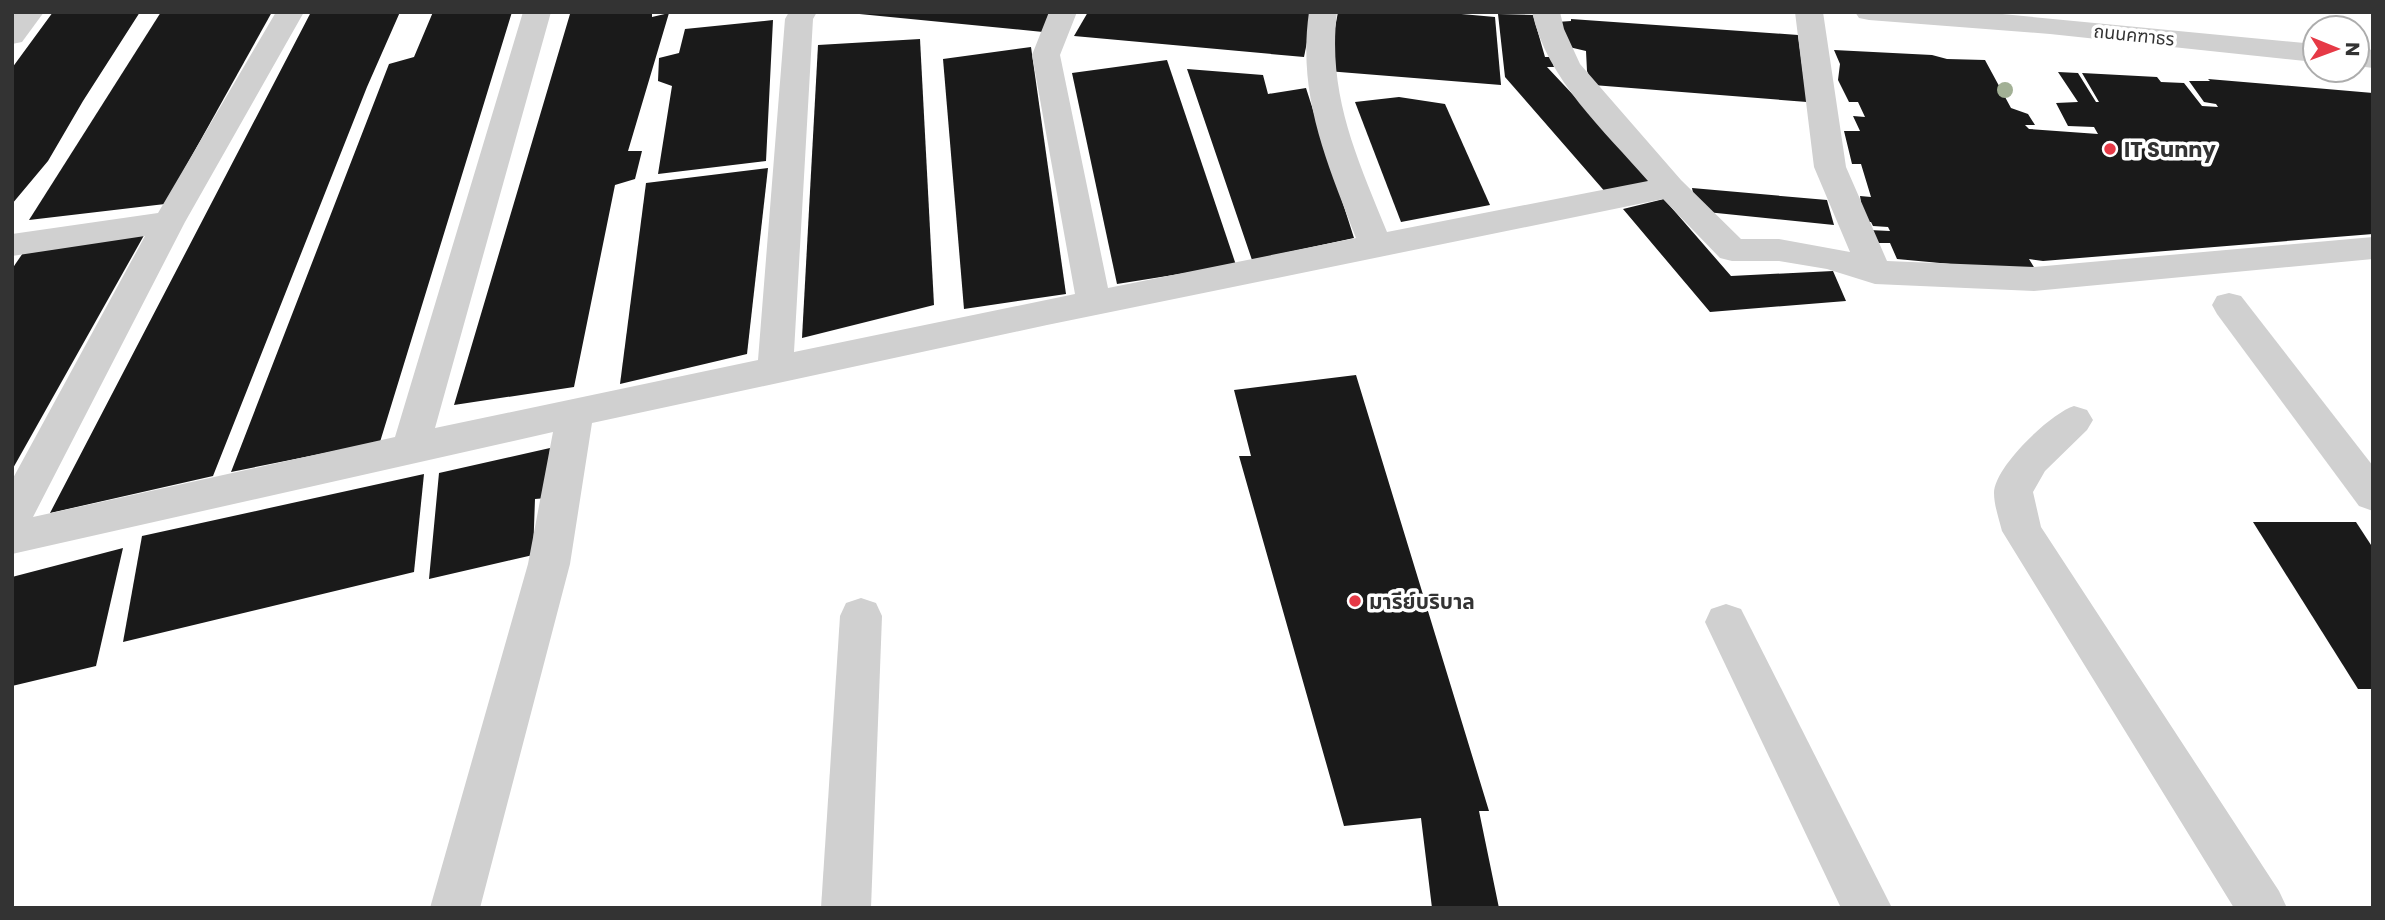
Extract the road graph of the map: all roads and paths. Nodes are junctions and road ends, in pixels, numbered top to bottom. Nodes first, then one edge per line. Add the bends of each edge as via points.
1 (30, 12) edge
2 (290, 12) edge
3 (537, 12) edge
4 (803, 12) edge
5 (1063, 12) edge
6 (1322, 12) edge
7 (1546, 12) edge
8 (1809, 12) edge
9 (1869, 12) edge
10 (2048, 19) edge
11 (12, 36) edge
12 (2301, 51) edge
13 (1670, 187) junction
14 (169, 222) junction
15 (1375, 244) junction
16 (12, 245) edge
17 (2373, 248) edge
18 (1875, 272) junction
19 (1094, 303) junction
20 (2229, 305) dead end
21 (775, 372) junction
22 (575, 414) junction
23 (2074, 420) dead end
24 (411, 447) junction
25 (2373, 495) edge
26 (12, 518) edge
27 (12, 538) edge
28 (861, 616) dead end
29 (1726, 622) dead end
30 (455, 908) edge
31 (846, 908) edge
32 (1867, 908) edge
33 (2262, 908) edge

1 - 11 street
2 - 14 street
3 - 24 street
4 - 21 street
5 - 19 street via 1046,55
6 - 15 street via 1317,38 1326,112
7 - 13 street via 1567,67
8 - 18 street via 1830,167
9 - 10 street, ถนนคฑาธร
10 - 12 street, ถนนคฑาธร
13 - 15 street
13 - 18 street via 1732,250 1779,250 1830,258
14 - 16 street
14 - 26 street
15 - 19 street
17 - 18 street via 2034,279
19 - 21 street
20 - 25 street
21 - 22 street
22 - 24 street
22 - 30 street via 549,564
23 - 33 street via 2031,460 2013,491 2022,531
24 - 27 street
28 - 31 street
29 - 32 street

